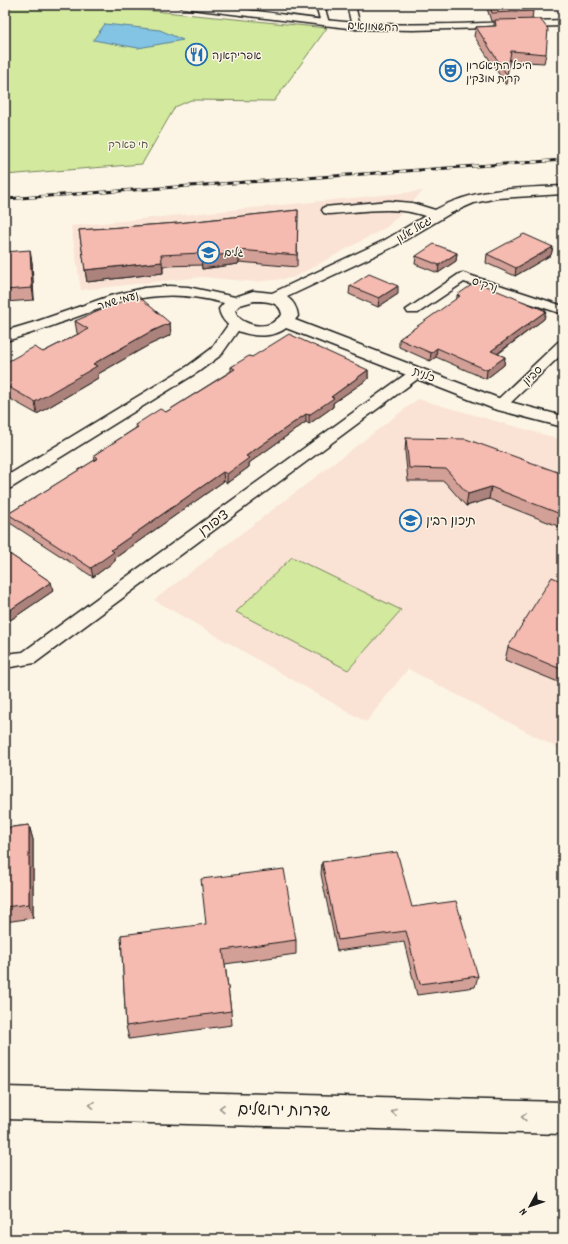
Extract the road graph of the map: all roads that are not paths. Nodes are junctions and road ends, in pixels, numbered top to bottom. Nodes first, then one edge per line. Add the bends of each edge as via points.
1 (183, 5) edge
2 (232, 5) edge
3 (320, 5) edge
4 (351, 5) edge
5 (563, 13) edge
6 (324, 19) junction
7 (355, 22) junction
8 (563, 23) edge
9 (563, 190) edge
10 (329, 210) dead end
11 (437, 216) junction
12 (273, 298) junction
13 (234, 301) junction
14 (413, 310) dead end
15 (563, 310) edge
16 (286, 322) junction
17 (235, 325) junction
18 (5, 336) edge
19 (563, 345) edge
20 (418, 372) junction
21 (500, 405) junction
22 (563, 422) edge
23 (5, 484) edge
24 (5, 661) edge
25 (5, 1103) edge
26 (563, 1118) edge

1 - 6 street, החשמונאים
2 - 6 street, החשמונאים
3 - 6 street
4 - 7 street
5 - 7 street, החשמונאים
6 - 7 street, החשמונאים
7 - 8 street, החשמונאים via 414,28
9 - 11 street, יגאל אלון via 497,194 470,200
10 - 11 street via 389,205 412,207
11 - 12 street, יגאל אלון via 390,243
12 - 13 street via 253,296
12 - 16 street via 288,306 290,316
13 - 17 street via 228,306 226,317
13 - 18 street, נעמי שמר via 184,292 134,294
14 - 15 street, נרקיס via 463,277
16 - 17 street via 259,330
16 - 20 street, כלנית
17 - 23 street via 216,352 193,369
19 - 21 street, סביון
20 - 21 street, כלנית
20 - 24 street, ציפורן via 28,658
21 - 22 street, כלנית
26 -> 25 street, שדרות ירושלים

